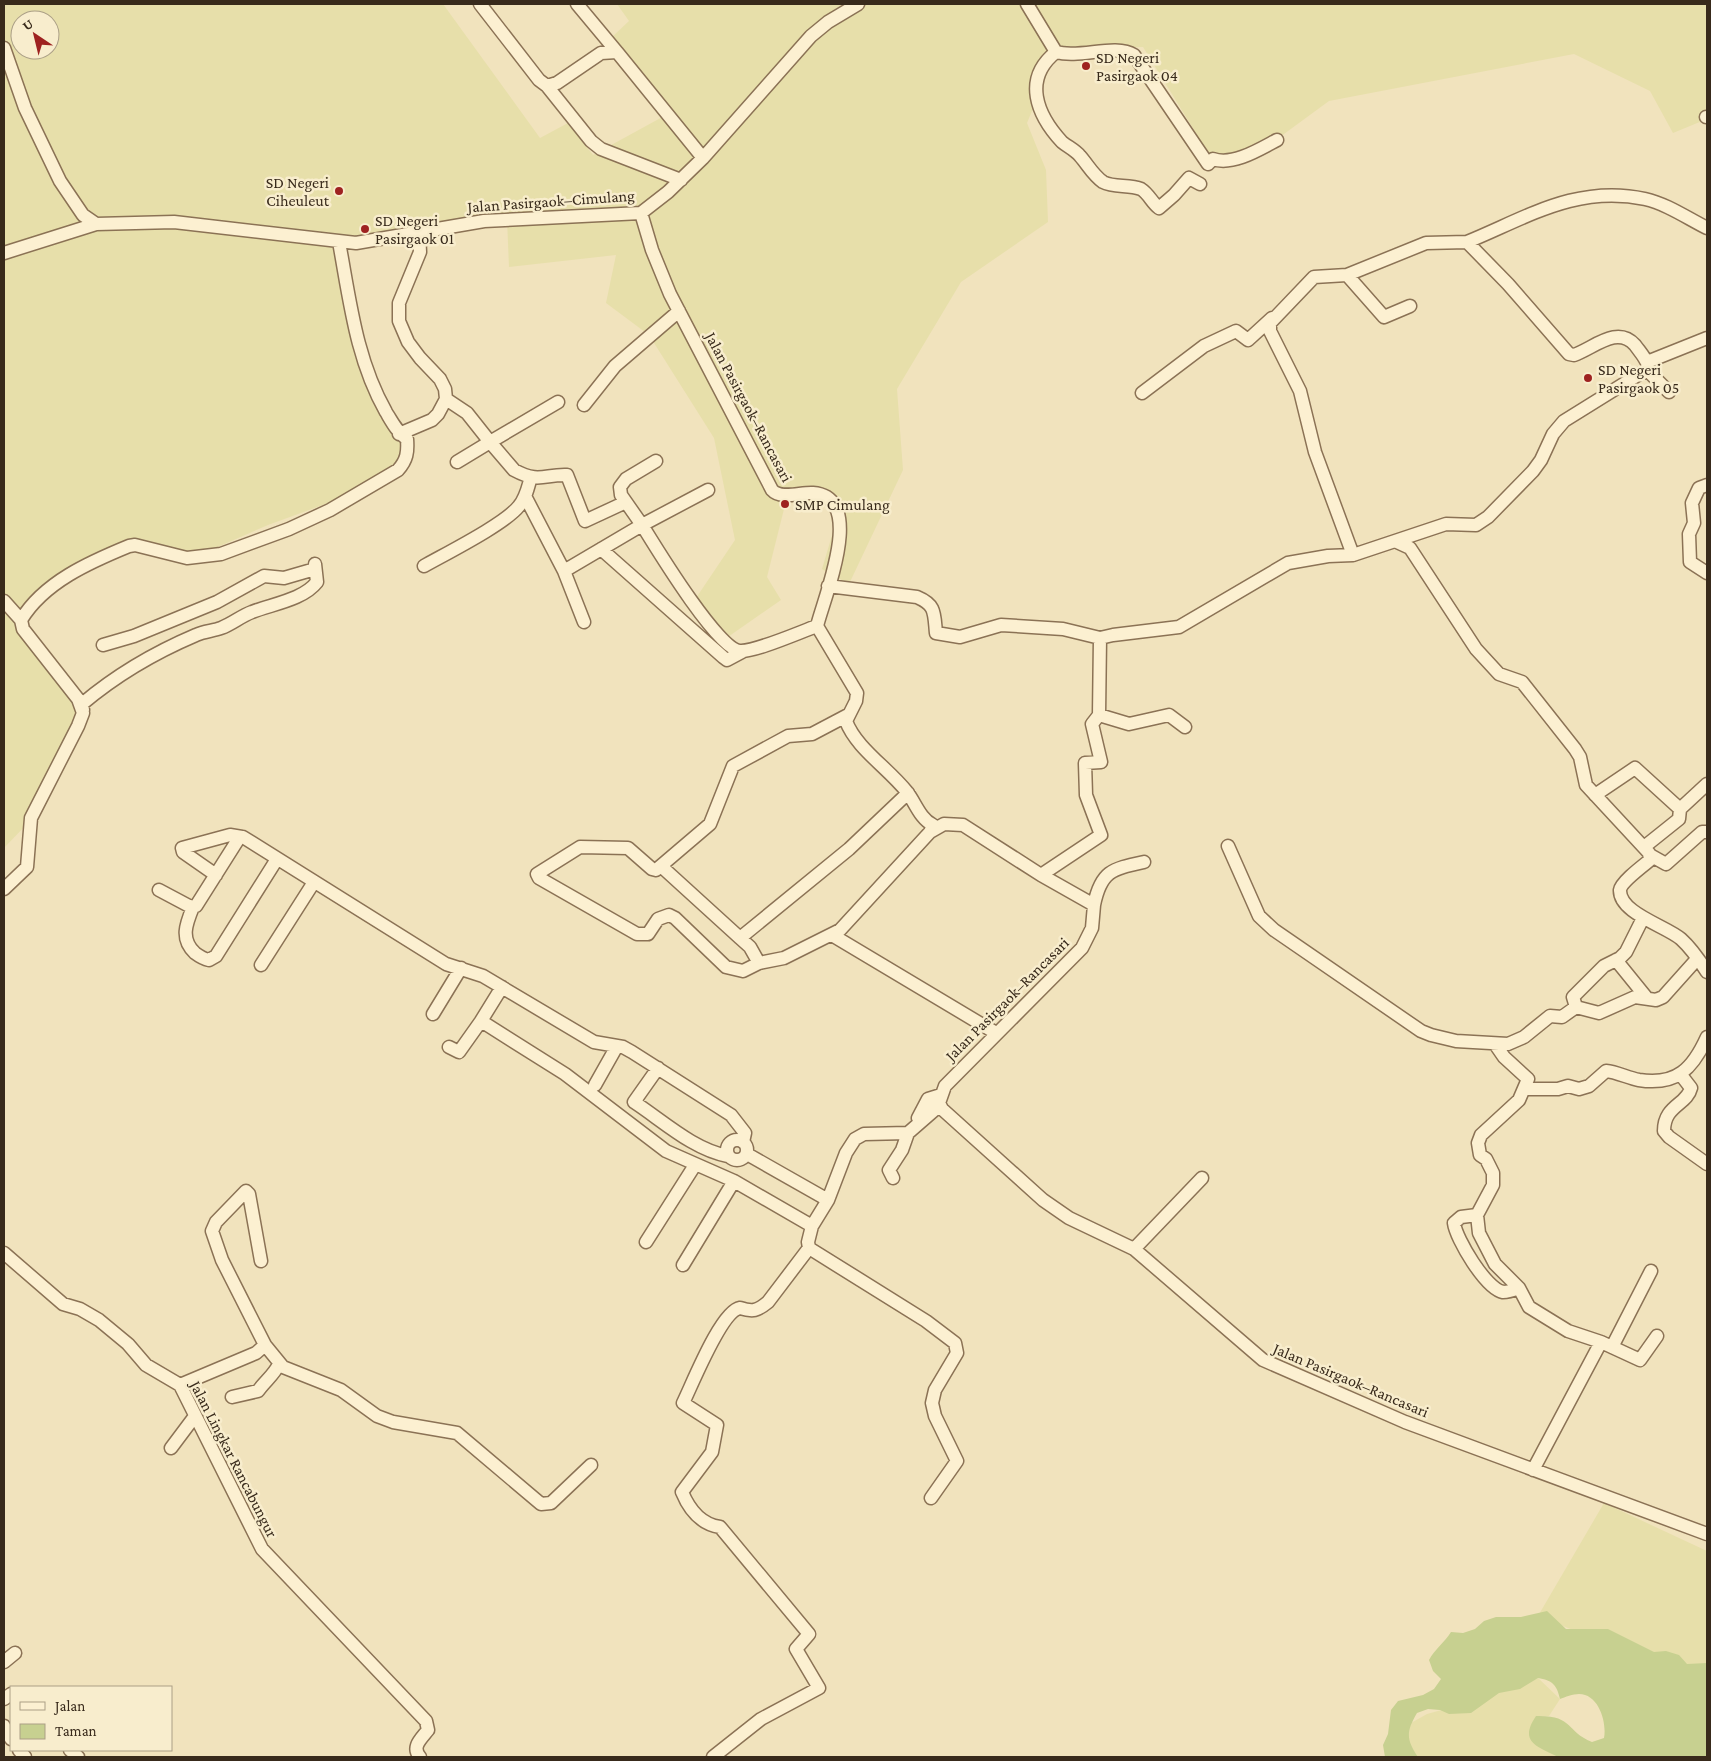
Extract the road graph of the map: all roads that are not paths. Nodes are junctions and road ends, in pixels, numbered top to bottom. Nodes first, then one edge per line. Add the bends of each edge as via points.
1 (480, 4) edge
2 (577, 4) edge
3 (858, 4) edge
4 (1027, 4) edge
5 (4, 48) edge
6 (617, 52) junction
7 (1056, 52) junction
8 (547, 86) junction
9 (1277, 140) dead end
10 (703, 158) junction
11 (681, 180) junction
12 (1200, 184) dead end
13 (641, 213) junction
14 (96, 224) junction
15 (1707, 228) edge
16 (419, 232) junction
17 (339, 242) junction
18 (1467, 242) junction
19 (4, 253) edge
20 (1347, 275) junction
21 (1410, 306) dead end
22 (679, 311) junction
23 (1276, 315) junction
24 (1707, 338) edge
25 (1647, 365) junction
26 (1669, 392) dead end
27 (1142, 393) dead end
28 (446, 399) junction
29 (558, 402) dead end
30 (584, 405) dead end
31 (399, 434) junction
32 (490, 442) junction
33 (656, 460) dead end
34 (456, 462) dead end
35 (531, 477) junction
36 (1707, 485) edge
37 (708, 490) dead end
38 (525, 496) junction
39 (626, 502) junction
40 (642, 525) junction
41 (1397, 542) junction
42 (600, 549) junction
43 (1353, 555) junction
44 (424, 566) dead end
45 (564, 571) junction
46 (1707, 573) edge
47 (828, 586) junction
48 (4, 600) edge
49 (21, 620) junction
50 (584, 622) dead end
51 (816, 626) junction
52 (1100, 638) junction
53 (103, 645) dead end
54 (742, 652) junction
55 (82, 710) junction
56 (848, 714) junction
57 (1099, 715) junction
58 (1185, 727) dead end
59 (1707, 784) edge
60 (908, 793) junction
61 (1595, 795) junction
62 (1680, 809) junction
63 (930, 832) junction
64 (1707, 832) edge
65 (242, 837) junction
66 (1228, 846) dead end
67 (1647, 851) junction
68 (277, 859) junction
69 (1144, 862) dead end
70 (662, 867) junction
71 (216, 875) junction
72 (1041, 875) junction
73 (314, 882) junction
74 (4, 889) edge
75 (159, 890) dead end
76 (1094, 906) junction
77 (193, 907) junction
78 (1643, 918) junction
79 (832, 935) junction
80 (740, 938) junction
81 (1697, 959) junction
82 (1616, 960) junction
83 (759, 963) junction
84 (261, 966) dead end
85 (461, 968) junction
86 (1707, 972) edge
87 (502, 987) junction
88 (1646, 997) junction
89 (1576, 1007) junction
90 (434, 1014) dead end
91 (481, 1021) junction
92 (996, 1033) junction
93 (1707, 1037) edge
94 (1494, 1044) junction
95 (617, 1046) junction
96 (449, 1047) dead end
97 (658, 1068) junction
98 (1681, 1075) junction
99 (595, 1085) dead end
100 (1524, 1089) junction
101 (940, 1100) junction
102 (910, 1130) junction
103 (743, 1142) junction
104 (747, 1154) junction
105 (728, 1156) junction
106 (1707, 1164) edge
107 (695, 1165) junction
108 (893, 1178) dead end
109 (1202, 1178) dead end
110 (734, 1182) junction
111 (828, 1200) junction
112 (1477, 1215) junction
113 (812, 1226) junction
114 (646, 1242) dead end
115 (809, 1248) junction
116 (1134, 1249) junction
117 (4, 1254) edge
118 (261, 1261) dead end
119 (683, 1265) dead end
120 (1651, 1271) dead end
121 (1519, 1288) junction
122 (1658, 1336) dead end
123 (1607, 1344) junction
124 (265, 1345) junction
125 (279, 1364) junction
126 (180, 1385) junction
127 (232, 1398) dead end
128 (195, 1416) junction
129 (171, 1448) dead end
130 (591, 1465) dead end
131 (1533, 1470) junction
132 (931, 1498) dead end
133 (1707, 1534) edge
134 (15, 1653) dead end
135 (4, 1662) edge
136 (4, 1726) edge
137 (10, 1737) edge
138 (420, 1757) edge
139 (713, 1757) edge

1 - 8 street
2 - 6 street
3 - 10 street, Jalan Pasirgaok–Cimulang via 810,36
4 - 7 street
5 - 14 street via 25,108 60,181 83,215
6 - 8 street via 601,53 557,83
6 - 10 street
7 - 9 street via 1074,55 1122,51 1134,55 1208,164 1213,159 1247,154
7 - 12 street via 1042,68 1035,95 1040,109 1062,142 1080,155 1093,173 1105,183 1141,190 1159,208 1189,178
8 - 11 street via 595,145
10 - 11 street, Jalan Pasirgaok–Cimulang
11 - 13 street, Jalan Pasirgaok–Cimulang
13 - 16 street, Jalan Pasirgaok–Cimulang via 484,221
13 - 22 street, Jalan Pasirgaok–Rancasari via 652,250
14 - 17 street, Jalan Pasirgaok–Cimulang via 182,222
14 - 19 street, Jalan Pasirgaok–Cimulang
15 - 18 street via 1645,199 1588,196 1548,206
16 - 17 street, Jalan Pasirgaok–Cimulang via 356,243
16 - 28 street via 420,252 399,303 399,321 408,342 440,379
17 - 31 street via 362,361 375,393
18 - 20 street via 1426,243
18 - 25 street via 1569,354 1574,355 1619,336 1631,341
20 - 21 street via 1384,317
20 - 23 street via 1312,278
22 - 30 street via 615,366
22 - 47 street, Jalan Pasirgaok–Rancasari via 772,490 779,495 821,494 839,512 840,531
23 - 27 street via 1248,340 1236,331 1204,346
23 - 43 street via 1270,323 1270,332 1300,392 1315,452
24 - 25 street
25 - 26 street
25 - 41 street via 1564,420 1536,466 1481,522 1472,526 1446,524
28 - 31 street via 432,420
28 - 32 street via 467,413
29 - 32 street
31 - 49 street via 406,439 408,452 402,466 330,510 281,532 209,556 186,558 129,546 52,587
32 - 34 street
32 - 35 street via 514,470
33 - 39 street via 622,482 621,492
35 - 38 street
35 - 39 street via 566,474 586,521
36 - 46 street via 1699,488 1692,503 1694,523 1689,534 1690,562
37 - 40 street
38 - 44 street via 512,513
38 - 45 street
39 - 40 street
40 - 42 street
40 - 54 street via 702,615 728,647
41 - 43 street
41 - 61 street via 1410,548 1476,649 1499,674 1520,680 1538,701 1575,749 1584,782
42 - 45 street
42 - 54 street via 727,660
43 - 52 street via 1283,564 1179,627
45 - 50 street
47 - 51 street, Jalan Pasirgaok–Rancasari
47 - 52 street via 917,597 928,602 934,611 936,633 960,637 1001,625 1063,629
48 - 49 street
49 - 55 street via 26,633 78,700
51 - 54 street
51 - 56 street via 857,693
52 - 57 street
53 - 55 street via 134,636 217,602 264,576 284,578 315,567 317,582 307,590 160,652 97,691 82,704
55 - 74 street via 78,726 31,818 27,867
56 - 60 street via 846,723 856,740
56 - 70 street via 812,734 790,735 733,766 710,824
57 - 58 street via 1129,724 1169,715
57 - 72 street via 1092,724 1101,762 1085,763 1086,795 1101,835
59 - 62 street
60 - 63 street via 925,820 933,825
60 - 80 street via 849,849
61 - 62 street via 1635,768
61 - 67 street
62 - 67 street via 1679,819
63 - 72 street via 944,824 963,825
63 - 79 street via 855,915
64 - 67 street via 1702,832 1666,864
65 - 68 street
65 - 71 street
65 - 71 street via 230,835 182,848 183,852
66 - 94 street via 1259,916 1282,936 1421,1031 1456,1041
67 - 78 street via 1650,860 1620,888 1631,909
68 - 73 street
68 - 77 street via 216,956 210,960 197,955 185,940
69 - 76 street, Jalan Pasirgaok–Rancasari via 1118,868 1108,874 1098,889
70 - 80 street
70 - 83 street via 654,870 627,847 582,847 540,871 537,876 637,934 648,934 658,919 669,915 726,967 743,971
71 - 77 street
72 - 76 street
73 - 84 street
73 - 85 street via 446,964
75 - 77 street
76 - 92 street, Jalan Pasirgaok–Rancasari via 1092,928 1082,948 1034,999
78 - 81 street via 1676,936
78 - 82 street via 1626,952
79 - 83 street via 784,958
79 - 92 street
80 - 83 street via 750,947
81 - 86 street
81 - 88 street via 1662,997 1656,1000
82 - 88 street
82 - 89 street via 1604,966 1573,998
85 - 87 street
85 - 90 street
87 - 91 street
87 - 95 street via 586,1038
88 - 89 street via 1635,997 1599,1013
89 - 94 street via 1562,1017 1550,1016 1518,1040
91 - 96 street via 459,1052
91 - 107 street via 564,1074 666,1151
92 - 101 street, Jalan Pasirgaok–Rancasari via 950,1081
93 - 98 street via 1695,1061
94 - 100 street via 1528,1079
95 - 97 street
95 - 99 street
97 - 103 street via 731,1114 745,1133
97 - 105 street via 634,1102 698,1144
98 - 100 street via 1651,1081 1606,1071 1589,1086 1580,1089 1568,1086
98 - 106 street via 1691,1088 1690,1094 1667,1115 1664,1131
100 - 112 street via 1520,1100 1482,1135 1478,1143 1480,1155 1492,1167 1493,1185
101 - 102 street
101 - 116 street, Jalan Pasirgaok–Rancasari via 1049,1204 1069,1218
102 - 108 street via 889,1170
102 - 111 street via 864,1134 854,1139
103 - 104 street
103 - 105 street via 736,1140 730,1144
104 - 105 street via 740,1160
104 - 111 street
107 - 110 street
107 - 114 street
109 - 116 street
110 - 113 street
110 - 119 street
111 - 113 street
112 - 121 street via 1478,1233 1494,1264
112 - 121 street via 1461,1217 1454,1223 1462,1244 1481,1274 1497,1289 1506,1292
113 - 115 street
115 - 132 street via 934,1326 956,1345 955,1358 935,1390 932,1403 957,1462
115 - 139 street via 768,1302 754,1311 740,1308 730,1313 718,1330 683,1403 717,1425 712,1452 682,1492 689,1509 710,1525 720,1526 809,1634 796,1649 820,1688 760,1719
116 - 131 street, Jalan Pasirgaok–Rancasari via 1263,1360 1405,1422
117 - 126 street, Jalan Lingkar Rancabungur via 63,1304 80,1309 106,1325 146,1365
118 - 124 street via 246,1191 216,1222 212,1231 222,1260
120 - 123 street
121 - 123 street via 1532,1309 1568,1331
122 - 123 street via 1640,1360
123 - 131 street
124 - 125 street
124 - 126 street via 256,1353
125 - 127 street via 258,1391
125 - 130 street via 341,1390 380,1418 454,1432 541,1504 551,1503
126 - 128 street, Jalan Lingkar Rancabungur
128 - 129 street
128 - 138 street, Jalan Lingkar Rancabungur via 262,1549 426,1721 428,1730 416,1746
131 - 133 street, Jalan Pasirgaok–Rancasari
134 - 135 street
136 - 137 street

